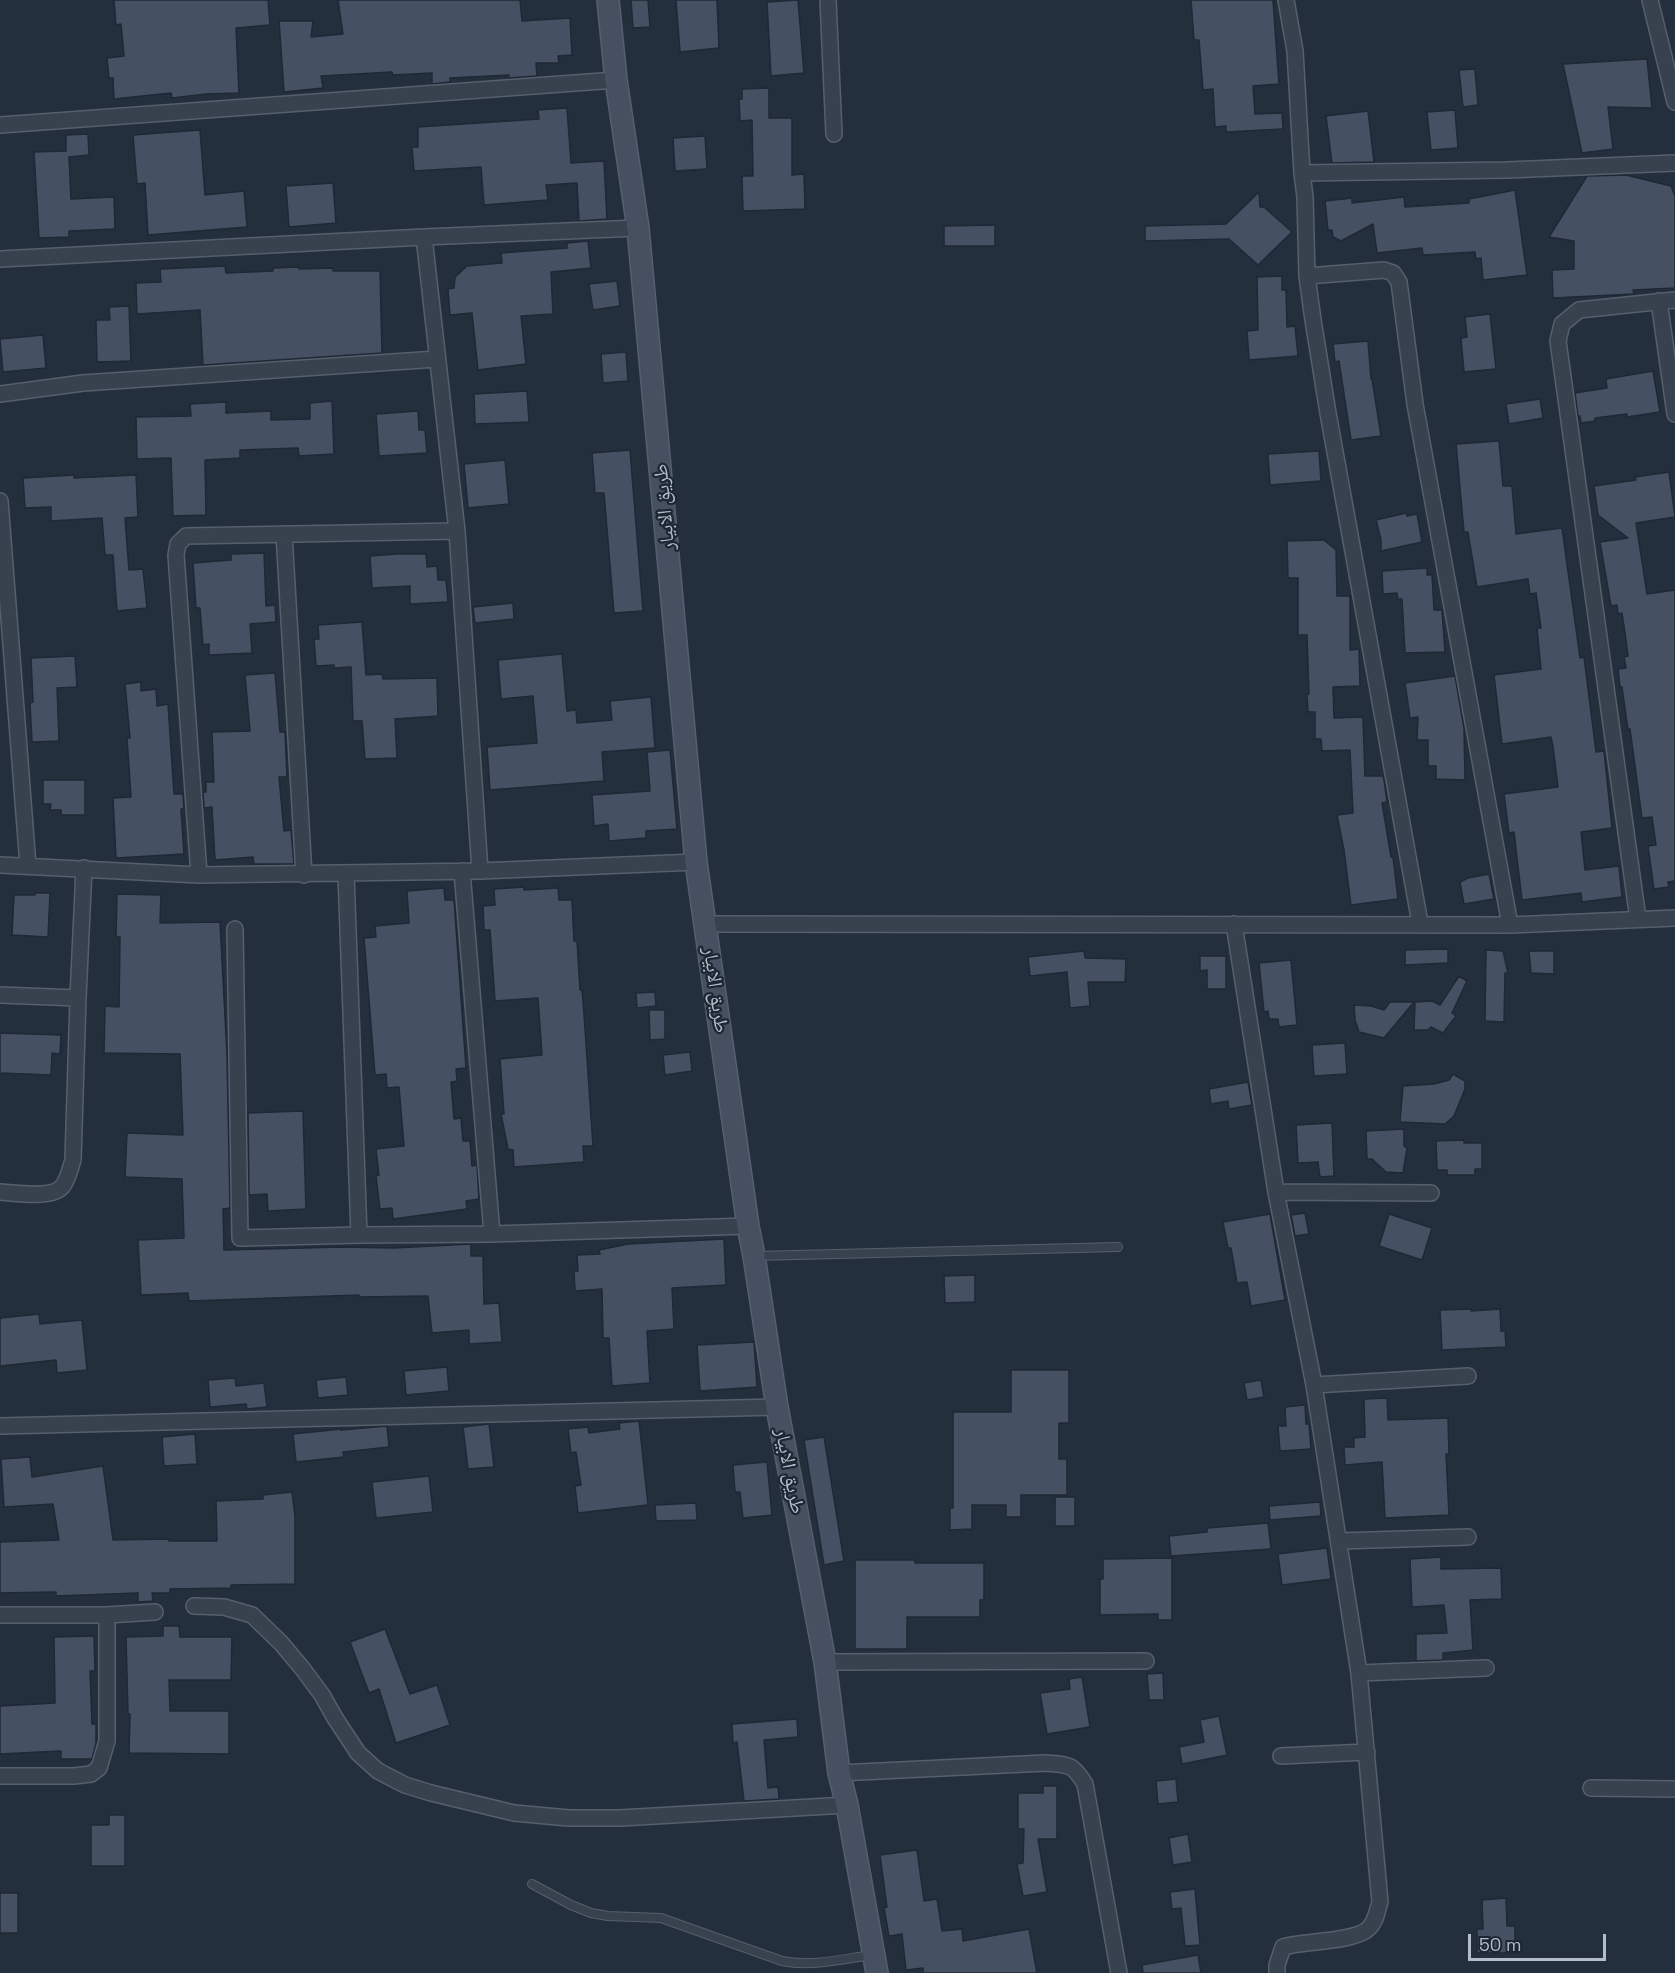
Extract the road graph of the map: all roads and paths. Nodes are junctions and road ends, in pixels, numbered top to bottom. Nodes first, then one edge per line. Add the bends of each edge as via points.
1 (608, 0) edge
2 (828, 0) edge
3 (1286, 0) edge
4 (1650, 0) edge
5 (616, 80) junction
6 (1675, 102) edge
7 (0, 125) edge
8 (834, 134) dead end
9 (1675, 163) edge
10 (1302, 173) junction
11 (638, 228) junction
12 (424, 237) junction
13 (0, 259) edge
14 (1307, 276) junction
15 (1675, 300) edge
16 (1659, 301) junction
17 (437, 359) junction
18 (0, 394) edge
19 (1675, 414) edge
20 (0, 501) edge
21 (0, 527) edge
22 (457, 531) junction
23 (284, 534) junction
24 (696, 862) junction
25 (0, 865) edge
26 (28, 866) junction
27 (84, 868) junction
28 (462, 871) junction
29 (480, 871) junction
30 (346, 874) junction
31 (199, 875) junction
32 (304, 875) junction
33 (1675, 918) edge
34 (1638, 919) junction
35 (1420, 923) junction
36 (706, 924) junction
37 (1234, 924) junction
38 (1510, 925) junction
39 (235, 929) dead end
40 (0, 995) edge
41 (78, 998) junction
42 (0, 1192) edge
43 (1276, 1192) junction
44 (1431, 1193) dead end
45 (747, 1226) junction
46 (492, 1234) junction
47 (359, 1235) junction
48 (1118, 1247) dead end
49 (754, 1257) junction
50 (1468, 1376) dead end
51 (1314, 1384) junction
52 (777, 1407) junction
53 (0, 1426) edge
54 (1468, 1537) dead end
55 (1339, 1541) junction
56 (194, 1606) dead end
57 (155, 1612) dead end
58 (107, 1615) junction
59 (0, 1616) edge
60 (1146, 1661) dead end
61 (825, 1662) junction
62 (1486, 1668) dead end
63 (1359, 1673) junction
64 (1367, 1752) junction
65 (1281, 1756) dead end
66 (839, 1773) junction
67 (0, 1776) edge
68 (1591, 1788) dead end
69 (1675, 1789) edge
70 (848, 1805) junction
71 (532, 1884) dead end
72 (876, 1964) edge
73 (1119, 1973) edge
74 (1278, 1973) edge

1 - 5 main road, طريق الابيار
2 - 8 street
3 - 10 street via 1295,51
4 - 6 street
5 - 7 street
5 - 11 main road, طريق الابيار
9 - 10 street
10 - 14 street
11 - 12 street
11 - 24 main road, طريق الابيار
12 - 13 street
12 - 17 street
14 - 35 street
14 - 38 street via 1384,270 1393,273 1399,282 1415,404
15 - 16 street
16 - 19 street
16 - 34 street via 1579,310 1562,324 1558,341
17 - 18 street via 83,383
17 - 22 street
20 - 21 street
21 - 26 street
22 - 23 street
22 - 29 street
23 - 31 street via 186,536 178,544
23 - 32 street
24 - 29 street
24 - 36 main road, طريق الابيار
25 - 26 street
26 - 27 street
27 - 31 street
27 - 41 street
28 - 29 street
28 - 30 street
28 - 46 street
30 - 32 street
30 - 47 street
31 - 32 street
33 - 34 street
34 - 38 street
35 - 37 street
35 - 38 street
36 - 37 street
36 - 45 main road, طريق الابيار
37 - 43 street
39 - 47 street via 240,1238
40 - 41 street
41 - 42 street via 73,1160 69,1174 62,1188 52,1193
43 - 44 street
43 - 51 street
45 - 46 street
45 - 49 main road, طريق الابيار
46 - 47 street
48 - 49 lane
49 - 52 main road, طريق الابيار
50 - 51 street
51 - 55 street
52 - 53 street
52 - 61 main road, طريق الابيار
54 - 55 street
55 - 63 street
56 - 70 street via 224,1607 252,1615 309,1677 358,1753 378,1771 431,1793 513,1813 569,1818
57 - 58 street
58 - 59 street
58 - 67 street via 107,1741 99,1768 91,1774 74,1776
60 - 61 street
61 - 66 main road, طريق الابيار
62 - 63 street
63 - 64 street
64 - 65 street
64 - 74 street via 1380,1902 1376,1917 1369,1929 1358,1935 1282,1947
66 - 70 main road, طريق الابيار
66 - 73 street via 1045,1763 1076,1770 1085,1784
68 - 69 street
70 - 72 main road, طريق الابيار
71 - 72 lane via 591,1913 661,1918 782,1961

